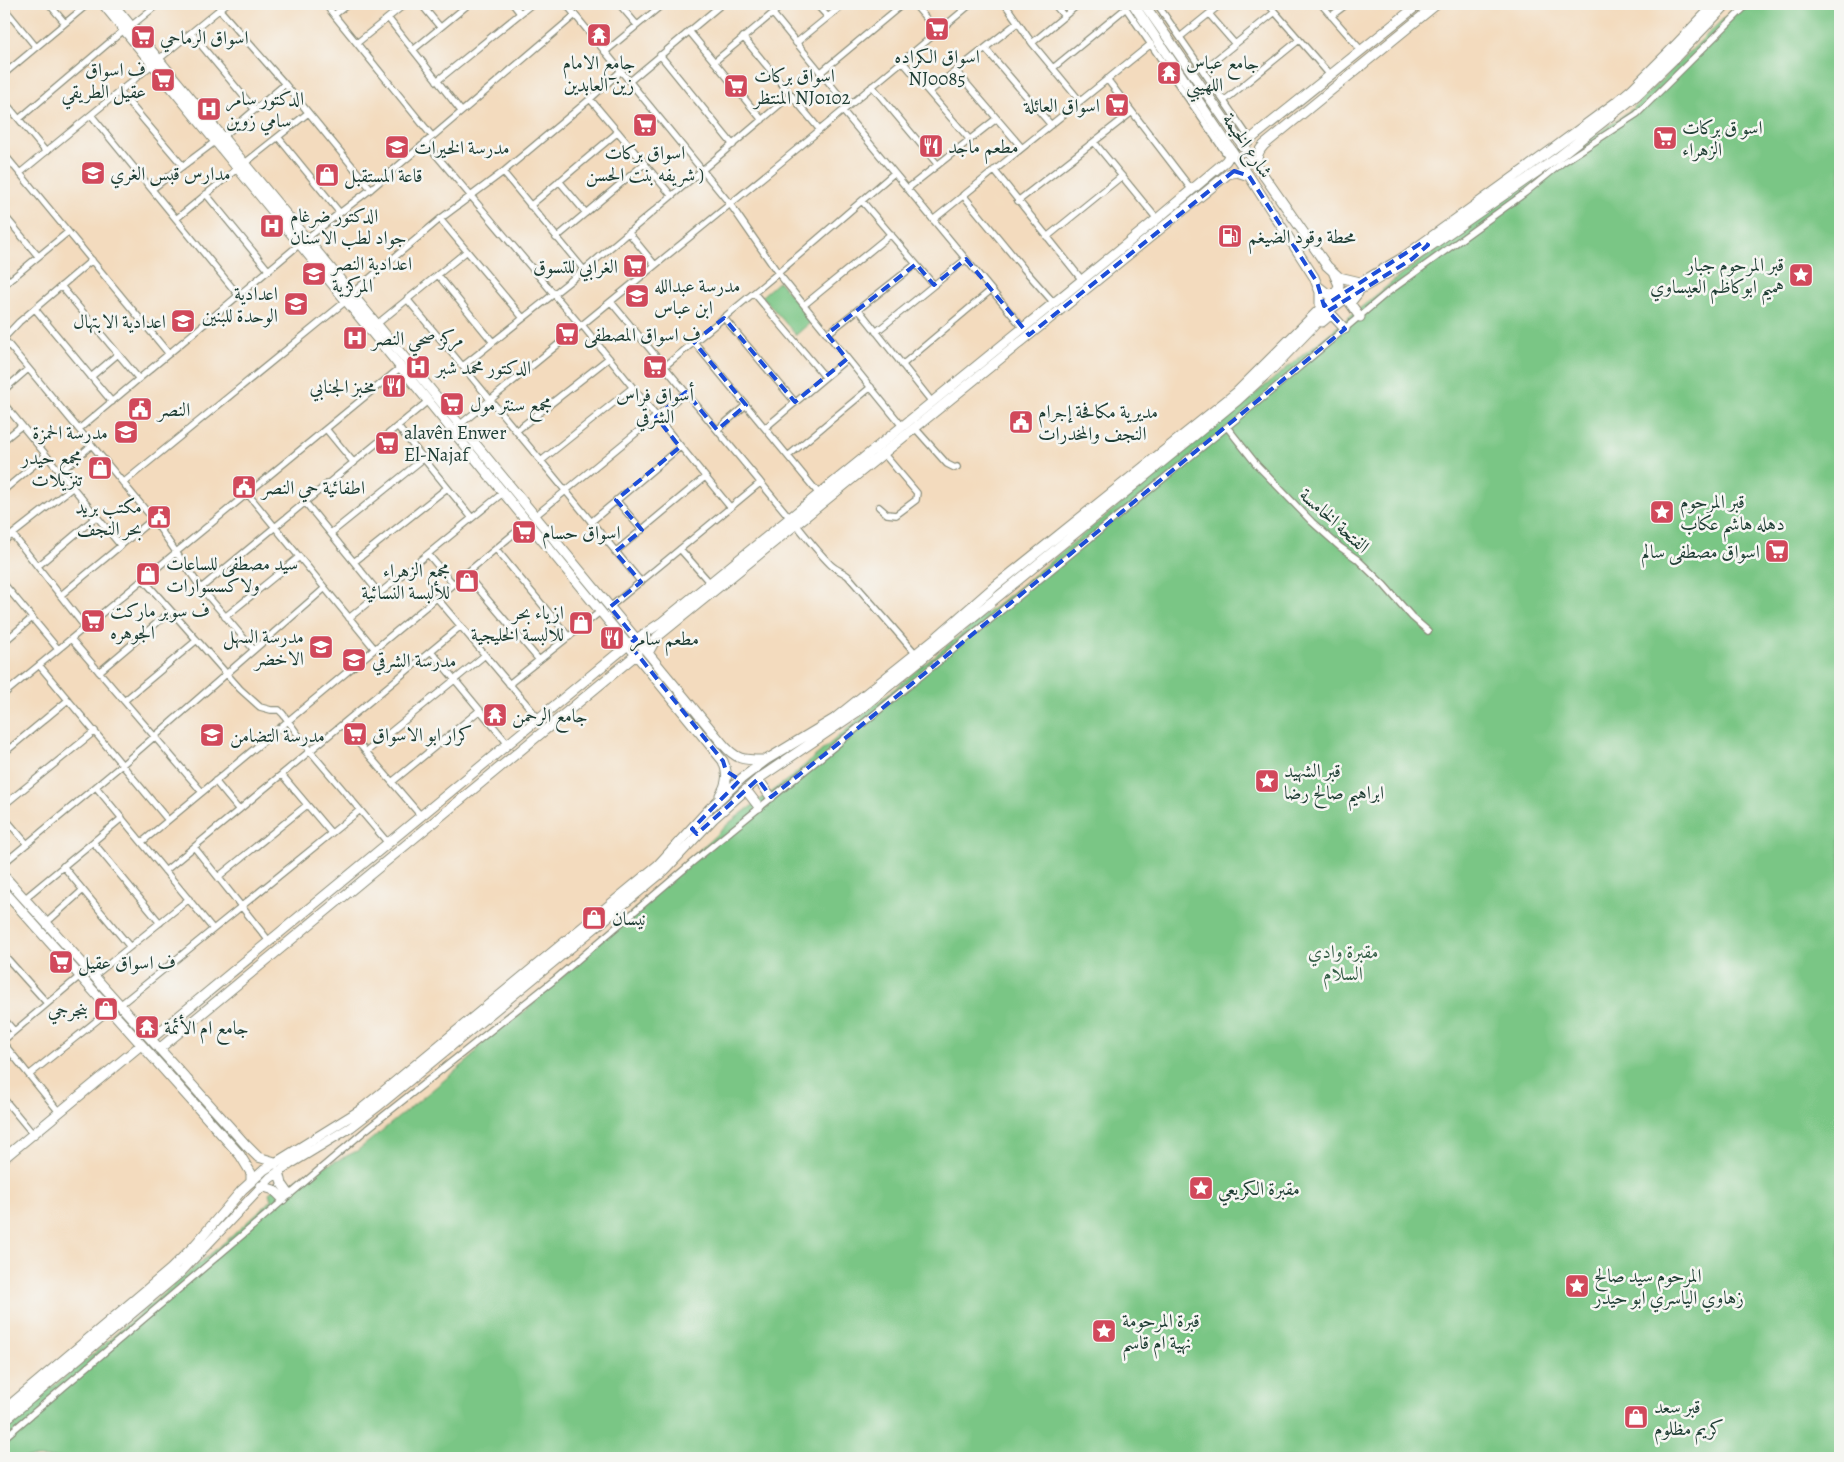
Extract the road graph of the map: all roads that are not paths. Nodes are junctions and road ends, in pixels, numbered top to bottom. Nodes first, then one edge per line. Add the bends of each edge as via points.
1 (49, 4) edge
2 (88, 4) edge
3 (103, 4) edge
4 (113, 4) edge
5 (158, 4) edge
6 (226, 4) edge
7 (325, 4) edge
8 (348, 4) edge
9 (405, 4) edge
10 (422, 4) edge
11 (469, 4) edge
12 (513, 4) edge
13 (532, 4) edge
14 (566, 4) edge
15 (619, 4) edge
16 (663, 4) edge
17 (720, 4) edge
18 (784, 4) edge
19 (816, 4) edge
20 (844, 4) edge
21 (903, 4) edge
22 (914, 4) edge
23 (971, 4) edge
24 (1005, 4) edge
25 (1054, 4) edge
26 (1079, 4) edge
27 (1144, 4) edge
28 (1157, 4) edge
29 (1220, 4) edge
30 (1268, 4) edge
31 (1321, 4) edge
32 (1347, 4) edge
33 (1419, 4) edge
34 (1715, 4) edge
35 (1727, 4) edge
36 (1748, 4) edge
37 (1127, 5) edge
38 (1436, 5) edge
39 (963, 6) edge
40 (4, 8) edge
41 (219, 10) junction
42 (1275, 12) junction
43 (520, 13) junction
44 (773, 14) junction
45 (1209, 14) junction
46 (334, 15) junction
47 (575, 15) junction
48 (6, 16) edge
49 (1064, 16) junction
50 (1331, 16) junction
51 (828, 17) junction
52 (388, 18) junction
53 (65, 22) junction
54 (1017, 23) junction
55 (1158, 24) junction
56 (637, 25) junction
57 (128, 28) junction
58 (440, 28) junction
59 (689, 31) junction
60 (937, 31) junction
61 (1151, 31) junction
62 (191, 33) junction
63 (743, 37) junction
64 (1180, 37) junction
65 (1299, 40) junction
66 (1032, 42) junction
67 (357, 43) junction
68 (796, 43) junction
69 (1151, 44) junction
70 (1235, 44) junction
71 (36, 46) junction
72 (985, 48) junction
73 (413, 50) junction
74 (1361, 50) junction
75 (606, 52) junction
76 (660, 55) junction
77 (902, 61) junction
78 (156, 62) junction
79 (714, 62) junction
80 (1201, 67) junction
81 (1053, 68) junction
82 (1190, 70) junction
83 (621, 71) junction
84 (956, 71) junction
85 (820, 73) junction
86 (4, 74) edge
87 (1330, 75) junction
88 (1107, 79) junction
89 (437, 81) junction
90 (630, 81) junction
91 (285, 84) junction
92 (872, 86) junction
93 (120, 92) junction
94 (929, 92) junction
95 (791, 95) junction
96 (590, 99) junction
97 (4, 101) edge
98 (1080, 101) junction
99 (1224, 101) junction
100 (848, 106) junction
101 (255, 110) junction
102 (461, 111) junction
103 (842, 111) junction
104 (1132, 112) junction
105 (308, 113) junction
106 (91, 115) junction
107 (18, 119) junction
108 (996, 119) junction
109 (762, 120) junction
110 (1051, 124) junction
111 (820, 130) junction
112 (1262, 130) junction
113 (618, 132) junction
114 (432, 136) junction
115 (278, 137) junction
116 (220, 139) junction
117 (1250, 139) junction
118 (970, 140) junction
119 (1270, 140) junction
120 (425, 142) junction
121 (1094, 142) junction
122 (733, 145) junction
123 (1242, 146) junction
124 (1022, 148) junction
125 (46, 152) junction
126 (4, 154) edge
127 (1228, 156) junction
128 (644, 164) junction
129 (241, 165) junction
130 (938, 165) junction
131 (182, 166) junction
132 (1257, 167) junction
133 (702, 170) junction
134 (994, 170) junction
135 (503, 172) junction
136 (1231, 172) junction
137 (20, 173) junction
138 (894, 173) junction
139 (1122, 176) junction
140 (1249, 176) junction
141 (559, 181) junction
142 (371, 189) junction
143 (907, 189) junction
144 (152, 190) junction
145 (1192, 190) junction
146 (206, 194) junction
147 (671, 195) junction
148 (963, 195) junction
149 (471, 196) junction
150 (1018, 200) junction
151 (862, 201) junction
152 (730, 204) junction
153 (530, 206) junction
154 (340, 213) junction
155 (586, 213) junction
156 (4, 215) edge
157 (176, 219) junction
158 (440, 219) junction
159 (1157, 219) junction
160 (933, 220) junction
161 (68, 232) junction
162 (628, 232) junction
163 (891, 234) junction
164 (1047, 237) junction
165 (556, 238) junction
166 (1436, 238) junction
167 (304, 242) junction
168 (467, 251) junction
169 (38, 256) junction
170 (966, 259) junction
171 (92, 260) junction
172 (916, 264) junction
173 (655, 265) junction
174 (584, 270) junction
175 (269, 271) junction
176 (778, 273) junction
177 (4, 274) edge
178 (1334, 274) junction
179 (438, 275) junction
180 (1082, 280) junction
181 (9, 281) junction
182 (4, 285) edge
183 (934, 285) junction
184 (1361, 285) junction
185 (61, 286) junction
186 (1319, 286) junction
187 (991, 290) junction
188 (554, 293) junction
189 (754, 293) junction
190 (239, 296) junction
191 (349, 297) junction
192 (407, 299) junction
193 (611, 302) junction
194 (1054, 302) junction
195 (804, 305) junction
196 (35, 309) junction
197 (859, 310) junction
198 (1320, 310) junction
199 (1360, 317) junction
200 (523, 318) junction
201 (724, 318) junction
202 (377, 324) junction
203 (581, 326) junction
204 (1023, 328) junction
205 (1345, 329) junction
206 (1309, 330) junction
207 (876, 332) junction
208 (827, 334) junction
209 (4, 339) edge
210 (492, 340) junction
211 (694, 342) junction
212 (118, 354) junction
213 (169, 354) junction
214 (609, 358) junction
215 (847, 359) junction
216 (902, 365) junction
217 (463, 366) junction
218 (665, 366) junction
219 (401, 367) junction
220 (28, 369) junction
221 (825, 377) junction
222 (91, 378) junction
223 (139, 379) junction
224 (871, 387) junction
225 (632, 388) junction
226 (4, 390) edge
227 (686, 392) junction
228 (947, 396) junction
229 (490, 399) junction
230 (428, 401) junction
231 (112, 402) junction
232 (795, 402) junction
233 (932, 402) junction
234 (4, 404) edge
235 (746, 405) junction
236 (926, 413) junction
237 (447, 417) junction
238 (656, 417) junction
239 (21, 426) junction
240 (902, 426) junction
241 (398, 427) junction
242 (1226, 427) junction
243 (765, 428) junction
244 (914, 428) junction
245 (79, 429) junction
246 (326, 429) junction
247 (717, 430) junction
248 (459, 431) junction
249 (516, 431) junction
250 (4, 440) edge
251 (92, 445) junction
252 (680, 447) junction
253 (883, 453) junction
254 (46, 455) junction
255 (788, 456) junction
256 (423, 458) junction
257 (541, 461) junction
258 (354, 463) junction
259 (957, 467) dead end
260 (60, 472) junction
261 (705, 477) junction
262 (123, 482) junction
263 (760, 483) junction
264 (73, 487) junction
265 (447, 488) junction
266 (4, 490) edge
267 (565, 491) junction
268 (504, 492) junction
269 (247, 493) junction
270 (819, 494) junction
271 (616, 500) junction
272 (305, 502) junction
273 (730, 507) junction
274 (879, 507) dead end
275 (97, 516) junction
276 (472, 518) junction
277 (153, 519) junction
278 (531, 519) junction
279 (793, 521) junction
280 (591, 522) junction
281 (274, 527) junction
282 (642, 530) junction
283 (330, 533) junction
284 (12, 535) junction
285 (4, 541) edge
286 (121, 546) junction
287 (496, 549) junction
288 (680, 549) junction
289 (177, 552) junction
290 (615, 552) junction
291 (428, 554) junction
292 (299, 557) junction
293 (354, 562) junction
294 (38, 566) junction
295 (466, 573) junction
296 (144, 579) junction
297 (641, 582) junction
298 (710, 583) junction
299 (452, 584) junction
300 (4, 586) edge
301 (201, 588) junction
302 (325, 588) junction
303 (379, 593) junction
304 (61, 595) junction
305 (436, 597) junction
306 (606, 609) junction
307 (171, 611) junction
308 (225, 617) junction
309 (32, 618) junction
310 (349, 618) junction
311 (85, 626) junction
312 (461, 626) junction
313 (1428, 631) dead end
314 (569, 637) junction
315 (71, 639) junction
316 (197, 640) junction
317 (4, 642) edge
318 (632, 642) junction
319 (374, 648) junction
320 (58, 649) junction
321 (254, 650) junction
322 (431, 650) junction
323 (648, 653) junction
324 (636, 654) junction
325 (916, 654) junction
326 (485, 655) junction
327 (539, 660) junction
328 (39, 665) junction
329 (99, 672) junction
330 (227, 673) junction
331 (454, 680) junction
332 (509, 684) junction
333 (4, 694) edge
334 (68, 700) junction
335 (124, 701) junction
336 (480, 710) junction
337 (538, 719) junction
338 (289, 721) junction
339 (343, 725) junction
340 (830, 726) junction
341 (95, 731) junction
342 (155, 736) junction
343 (812, 738) junction
344 (508, 744) junction
345 (310, 751) junction
346 (366, 752) junction
347 (4, 753) edge
348 (741, 759) junction
349 (766, 760) junction
350 (123, 764) junction
351 (726, 771) junction
352 (282, 774) junction
353 (758, 779) junction
354 (215, 781) junction
355 (392, 782) junction
356 (96, 787) junction
357 (746, 790) junction
358 (202, 792) junction
359 (771, 797) junction
360 (4, 805) edge
361 (307, 805) junction
362 (759, 807) junction
363 (710, 808) junction
364 (239, 810) junction
365 (360, 810) junction
366 (424, 813) junction
367 (4, 817) edge
368 (122, 818) junction
369 (168, 820) junction
370 (435, 820) junction
371 (412, 823) junction
372 (696, 831) junction
373 (331, 833) junction
374 (420, 833) junction
375 (94, 842) junction
376 (142, 842) junction
377 (388, 843) junction
378 (27, 844) junction
379 (194, 847) junction
380 (4, 863) edge
381 (63, 866) junction
382 (165, 871) junction
383 (4, 876) edge
384 (218, 877) junction
385 (83, 890) junction
386 (4, 891) edge
387 (24, 899) junction
388 (189, 899) junction
389 (241, 906) junction
390 (43, 919) junction
391 (32, 923) junction
392 (160, 923) junction
393 (213, 929) junction
394 (58, 936) junction
395 (269, 941) junction
396 (50, 942) junction
397 (130, 947) junction
398 (4, 955) edge
399 (80, 976) junction
400 (94, 976) junction
401 (200, 999) junction
402 (47, 1003) junction
403 (120, 1005) junction
404 (208, 1008) junction
405 (110, 1010) junction
406 (4, 1019) edge
407 (14, 1031) junction
408 (151, 1039) junction
409 (4, 1040) edge
410 (4, 1044) edge
411 (142, 1045) junction
412 (159, 1049) junction
413 (29, 1076) junction
414 (4, 1099) edge
415 (59, 1112) junction
416 (32, 1134) junction
417 (327, 1136) junction
418 (4, 1158) edge
419 (261, 1158) junction
420 (275, 1162) junction
421 (249, 1168) junction
422 (279, 1171) junction
423 (252, 1182) junction
424 (261, 1186) junction
425 (286, 1196) junction
426 (210, 1234) junction
427 (198, 1249) junction
428 (4, 1410) edge
429 (4, 1422) edge
430 (4, 1438) edge

1 - 53 street
2 - 53 street
3 - 57 street
4 - 57 street
5 - 57 street
6 - 41 street
7 - 46 street
8 - 46 street
9 - 52 street
10 - 58 street
11 - 58 street
12 - 43 street
13 - 43 street
14 - 47 street
15 - 56 street
16 - 56 street
17 - 59 street
18 - 44 street
19 - 51 street
20 - 51 street
21 - 85 street
22 - 60 street
23 - 39 street
24 - 54 street
25 - 49 street
26 - 49 street
27 - 55 street, شارع الخيمة
28 - 64 street
29 - 45 street
30 - 42 street
31 - 50 street
32 - 50 street
33 - 74 street
34 - 166 street via 1632,89
35 - 166 street via 1636,96 1557,158
36 - 199 street via 1637,114 1562,163 1387,293
37 - 61 street, شارع الخيمة
37 - 69 street
37 - 81 street
38 - 119 street
39 - 60 street
40 - 48 street
41 - 62 street
41 - 91 street
42 - 65 street
42 - 70 street
43 - 89 street
44 - 63 street
44 - 68 street
45 - 64 street
45 - 70 street
46 - 67 street
47 - 75 street
47 - 102 street
48 - 71 street
49 - 66 street
50 - 74 street
51 - 68 street
52 - 67 street
52 - 73 street
53 - 71 street
54 - 66 street
54 - 72 street
55 - 61 street via 1152,23
55 - 82 street, شارع الخيمة
56 - 75 street
57 - 78 street
57 - 107 street
58 - 73 street
59 - 76 street
59 - 79 street
60 - 77 street
61 - 127 street, شارع الخيمة
62 - 78 street
62 - 101 street
63 - 79 street
63 - 95 street
64 - 80 street
65 - 87 street
65 - 99 street
66 - 81 street
67 - 114 street
68 - 85 street
69 - 88 street
69 - 127 street
70 - 80 street
71 - 86 street
72 - 84 street
72 - 110 street
73 - 89 street
74 - 87 street
75 - 83 street
76 - 90 street
76 - 122 street
77 - 92 street
77 - 94 street
78 - 93 street
78 - 116 street
79 - 109 street
80 - 82 street
80 - 99 street
81 - 98 street
82 - 123 street, شارع الخيمة
83 - 90 street
83 - 96 street
84 - 94 street
84 - 108 street
85 - 100 street
87 - 112 street
88 - 98 street
88 - 104 street
89 - 102 street
90 - 133 street
91 - 101 street
91 - 105 street
92 - 100 street
92 - 130 street
93 - 106 street
93 - 131 street
94 - 118 street
95 - 109 street
95 - 111 street
96 - 113 street
96 - 135 street
97 - 107 street
98 - 110 street
99 - 117 street
100 - 103 street
101 - 116 street
102 - 114 street
103 - 111 street
103 - 138 street
104 - 121 street
104 - 145 street
105 - 115 street
105 - 142 street
106 - 125 street
106 - 144 street
107 - 125 street
108 - 118 street
108 - 124 street
109 - 122 street
110 - 124 street
111 - 152 street
112 - 117 street
112 - 119 street
113 - 128 street
113 - 141 street
114 - 120 street
115 - 129 street
115 - 154 street
116 - 129 street
116 - 131 street
117 - 123 street
118 - 130 street
119 - 132 street via 1256,157
120 - 142 street
120 - 149 street
121 - 139 street
121 - 150 street
122 - 133 street
123 - 132 street, شارع الخيمة
124 - 134 street
125 - 137 street
126 - 137 street
127 - 136 street
127 - 140 street, شارع الخيمة
127 - 145 street
128 - 147 street
128 - 155 street
129 - 146 street
129 - 167 street
130 - 143 street
131 - 144 street
132 - 178 street, شارع الخيمة
133 - 147 street
133 - 152 street
134 - 148 street
134 - 150 street
135 - 149 street
135 - 153 street
136 - 140 street
136 - 228 street
137 - 161 street
138 - 143 street
138 - 151 street
139 - 159 street
139 - 164 street
140 - 186 street, شارع الخيمة
141 - 153 street
141 - 155 street
142 - 154 street
143 - 160 street
144 - 157 street
145 - 159 street
146 - 157 street
146 - 175 street
147 - 162 street
148 - 160 street
148 - 194 street
149 - 158 street
149 - 188 street
150 - 164 street
151 - 163 street
151 - 176 street
152 - 173 street
152 - 176 street
153 - 165 street
154 - 167 street
155 - 165 street
156 - 169 street
157 - 190 street
158 - 168 street
158 - 191 street
159 - 180 street
160 - 170 street
161 - 169 street
161 - 171 street
162 - 173 street
162 - 174 street
163 - 172 street
163 - 195 street
164 - 180 street
165 - 174 street
166 - 184 street
167 - 175 street
167 - 191 street
168 - 179 street
168 - 200 street
169 - 181 street
170 - 183 street
170 - 187 street
171 - 185 street
171 - 213 street
172 - 183 street
172 - 197 street
173 - 193 street
174 - 188 street
175 - 190 street
176 - 189 street
176 - 195 street
177 - 181 street
178 - 184 street
178 - 186 street via 1339,285 1336,293 1328,294
179 - 192 street
179 - 210 street
180 - 194 street
181 - 182 street
183 - 207 street
184 - 198 street
184 - 199 street via 1350,302
184 - 206 street via 1328,310
185 - 196 street
185 - 212 street
186 - 198 street
187 - 204 street
187 - 216 street
188 - 200 street
188 - 203 street
189 - 201 street
189 - 221 street
190 - 213 street
191 - 202 street
191 - 219 street
191 - 262 street
192 - 202 street
192 - 217 street
193 - 203 street
193 - 218 street
194 - 204 street
195 - 208 street
196 - 209 street
196 - 222 street
197 - 207 street
197 - 208 street
198 - 325 street via 1237,392 1000,582
199 - 205 street
200 - 210 street
201 - 211 street
201 - 232 street
202 - 237 street
203 - 214 street
203 - 229 street
204 - 228 street
205 - 206 street via 1332,316
205 - 242 street
206 - 340 street via 1238,400 935,648
207 - 216 street
208 - 215 street
209 - 220 street
210 - 217 street
211 - 218 street
211 - 235 street
212 - 222 street
212 - 223 street
213 - 223 street
214 - 225 street
214 - 249 street
215 - 221 street
215 - 224 street
216 - 233 street
217 - 229 street
218 - 227 street
219 - 230 street
219 - 246 street
220 - 226 street
220 - 245 street
221 - 232 street
222 - 231 street
223 - 231 street
224 - 240 street
224 - 255 street
225 - 238 street
225 - 257 street
227 - 238 street
227 - 247 street
228 - 233 street
228 - 236 street
229 - 248 street
229 - 249 street
230 - 237 street
230 - 241 street
231 - 245 street
232 - 243 street
233 - 236 street
234 - 239 street
235 - 243 street
235 - 247 street
236 - 240 street
236 - 244 street
237 - 248 street
238 - 252 street
238 - 267 street
239 - 250 street
239 - 254 street
240 - 270 street
241 - 256 street
241 - 258 street
242 - 313 street, الفتحة الخامسة via 1257,465 1312,522 1357,559
242 - 359 street
243 - 255 street
244 - 253 street
244 - 259 street via 947,464
245 - 251 street
246 - 258 street
246 - 269 street
247 - 263 street
248 - 268 street
248 - 278 street
249 - 257 street
251 - 260 street
251 - 262 street
252 - 261 street
252 - 271 street
253 - 274 street via 918,496 896,515 887,514
253 - 279 street
254 - 260 street
254 - 266 street
255 - 270 street
256 - 265 street
256 - 283 street
257 - 267 street
258 - 272 street
260 - 264 street
261 - 273 street
261 - 282 street
262 - 277 street
263 - 273 street
263 - 279 street
264 - 275 street
264 - 284 street
265 - 276 street
265 - 293 street
267 - 278 street
267 - 280 street
268 - 276 street
268 - 278 street
269 - 281 street
269 - 289 street
270 - 279 street
271 - 280 street
271 - 282 street
272 - 281 street
272 - 283 street
273 - 288 street
275 - 286 street
275 - 294 street
276 - 291 street
277 - 286 street
277 - 289 street
278 - 287 street
278 - 306 street
279 - 298 street
279 - 323 street via 657,637
279 - 325 street via 830,565 848,576
280 - 290 street
281 - 292 street
281 - 301 street
282 - 290 street
283 - 293 street
284 - 285 street
284 - 294 street
286 - 304 street
287 - 295 street
287 - 314 street
288 - 297 street
288 - 298 street
289 - 296 street
289 - 301 street
290 - 297 street
291 - 299 street
291 - 303 street
292 - 302 street
292 - 308 street
293 - 303 street
294 - 304 street
295 - 299 street
295 - 327 street
296 - 307 street
296 - 311 street
297 - 306 street
298 - 318 street
299 - 305 street
300 - 309 street
301 - 308 street
302 - 310 street
302 - 321 street
303 - 310 street
304 - 311 street
305 - 312 street
305 - 319 street
306 - 314 street
306 - 318 street
307 - 316 street
307 - 329 street
308 - 321 street
309 - 317 street
309 - 320 street
310 - 319 street
311 - 315 street
312 - 322 street
312 - 326 street
314 - 327 street
315 - 320 street
315 - 329 street
316 - 330 street
316 - 335 street
318 - 323 street
318 - 324 street
318 - 337 street
319 - 338 street
320 - 328 street
321 - 330 street
322 - 331 street
322 - 339 street
323 - 348 street via 730,752
324 - 351 street via 722,761
324 - 370 street
325 - 340 street
326 - 331 street
326 - 332 street
327 - 332 street
328 - 333 street
328 - 334 street
329 - 335 street
330 - 338 street via 260,707 279,710
330 - 342 street
331 - 336 street
331 - 346 street
332 - 337 street
334 - 341 street
334 - 347 street
335 - 342 street
336 - 344 street
336 - 355 street
337 - 344 street
338 - 345 street
338 - 354 street
339 - 345 street
339 - 346 street
340 - 343 street
341 - 350 street
341 - 360 street
342 - 350 street
342 - 358 street
343 - 349 street
343 - 353 street
344 - 366 street
345 - 352 street
345 - 365 street
346 - 355 street
348 - 349 street
348 - 351 street via 746,767 743,773 733,776
349 - 363 street
350 - 356 street
350 - 369 street
351 - 363 street via 725,786
352 - 361 street
352 - 364 street
353 - 357 street
353 - 359 street
354 - 358 street
354 - 364 street
355 - 366 street
356 - 368 street
356 - 378 street
357 - 362 street
357 - 372 street
358 - 369 street
359 - 362 street
361 - 373 street
361 - 384 street
362 - 425 street via 553,981
363 - 372 street
364 - 379 street
365 - 373 street
365 - 377 street
366 - 370 street
366 - 371 street
367 - 378 street
368 - 375 street
368 - 376 street
369 - 376 street
370 - 374 street
371 - 374 street
371 - 377 street
372 - 417 street via 682,846
373 - 389 street
374 - 404 street
375 - 381 street
375 - 392 street
376 - 382 street
377 - 395 street
378 - 380 street
379 - 382 street
379 - 384 street
381 - 385 street
381 - 387 street
382 - 388 street
383 - 387 street
384 - 389 street
385 - 390 street
385 - 397 street
386 - 391 street
387 - 390 street
388 - 392 street
388 - 393 street
389 - 393 street
389 - 395 street
390 - 391 street
390 - 394 street
391 - 396 street
392 - 397 street
393 - 403 street
394 - 396 street via 52,936
394 - 400 street
395 - 401 street
396 - 399 street
397 - 400 street
398 - 402 street
399 - 402 street
399 - 405 street
400 - 403 street
401 - 404 street
401 - 408 street
402 - 407 street
403 - 408 street
404 - 412 street
405 - 411 street
405 - 413 street
406 - 407 street
407 - 409 street
408 - 412 street
410 - 413 street
411 - 415 street
411 - 421 street
412 - 419 street via 246,1146
413 - 415 street
414 - 416 street
415 - 416 street
416 - 418 street
417 - 420 street
417 - 422 street
419 - 420 street
419 - 421 street via 263,1170 255,1172
420 - 423 street
421 - 423 street
422 - 424 street
422 - 425 street
423 - 426 street
424 - 425 street
424 - 426 street
425 - 430 street
426 - 427 street
427 - 428 street
427 - 429 street via 181,1272

